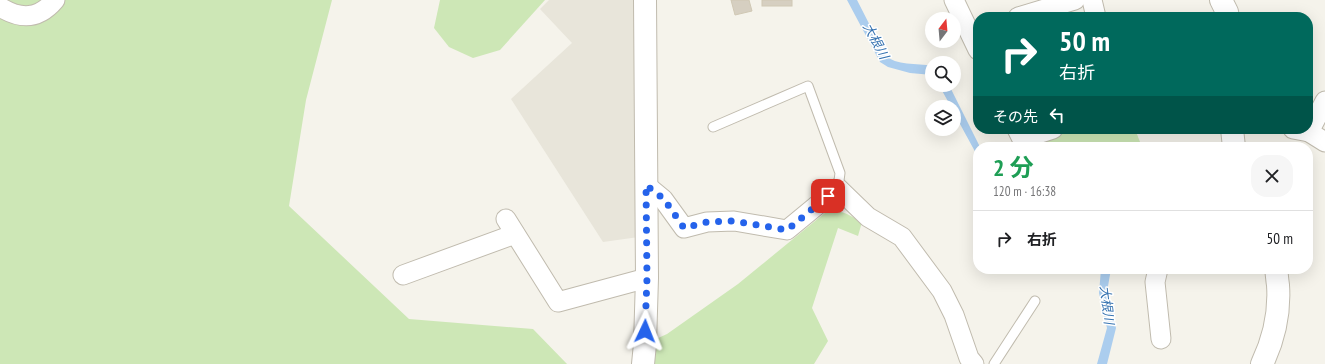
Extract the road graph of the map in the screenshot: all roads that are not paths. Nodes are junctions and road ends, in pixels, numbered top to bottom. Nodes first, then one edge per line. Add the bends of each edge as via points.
1 (55, 0) edge
2 (645, 0) edge
3 (954, 0) edge
4 (1075, 0) edge
5 (1092, 0) edge
6 (1221, 0) edge
7 (0, 7) edge
8 (1035, 12) edge
9 (1095, 12) edge
10 (1227, 12) edge
11 (973, 28) edge
12 (1325, 101) edge
13 (1313, 116) edge
14 (713, 127) dead end
15 (1020, 134) edge
16 (1038, 134) edge
17 (1308, 134) edge
18 (1325, 142) edge
19 (646, 185) junction
20 (838, 188) junction
21 (1157, 274) edge
22 (1276, 274) edge
23 (403, 275) dead end
24 (647, 278) junction
25 (1035, 300) dead end
26 (1161, 339) dead end
27 (643, 364) edge
28 (974, 364) edge
29 (994, 364) edge
30 (1262, 364) edge

1 - 7 street via 35,15 10,14
2 - 19 street
3 - 11 street
4 - 8 street
5 - 9 street
6 - 10 street
12 - 13 street
14 - 20 lane via 808,86 840,173
15 - 16 street via 1022,139
17 - 18 street
19 - 20 street via 664,199 684,228 707,222 734,221 787,230
19 - 24 street
20 - 28 street via 868,217 902,237 942,291 969,358
21 - 26 street via 1155,282
22 - 30 street via 1279,302 1275,328
23 - 24 street via 510,226 558,302
24 - 27 street
25 - 29 lane

